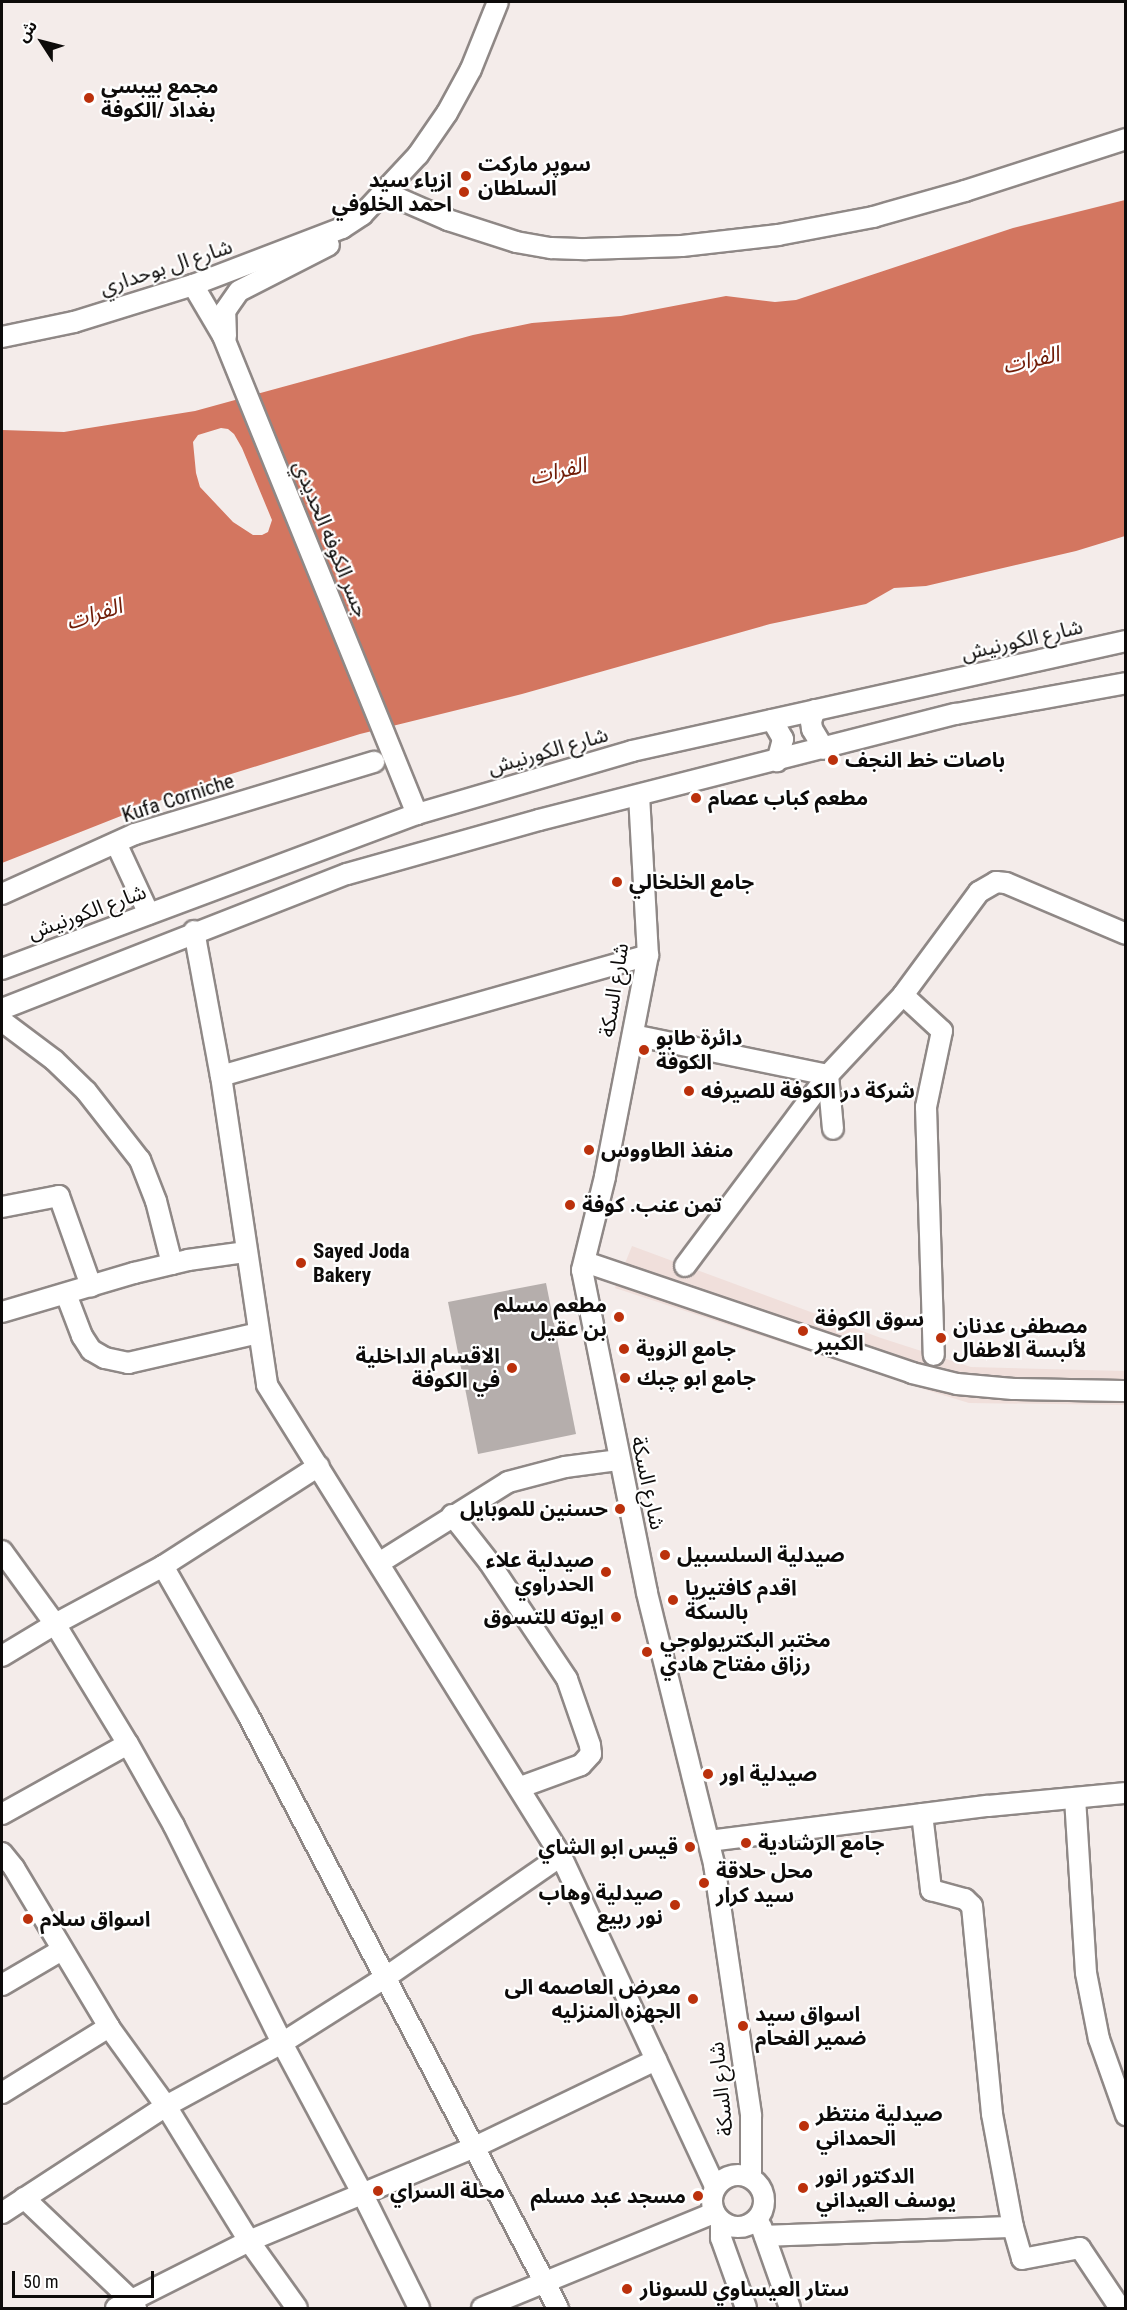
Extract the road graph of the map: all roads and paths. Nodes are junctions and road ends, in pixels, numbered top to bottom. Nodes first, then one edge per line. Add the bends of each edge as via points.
1 (498, 2) edge
2 (1125, 139) edge
3 (386, 193) junction
4 (342, 228) junction
5 (193, 285) junction
6 (2, 337) edge
7 (230, 356) junction
8 (1125, 641) edge
9 (1125, 683) edge
10 (814, 710) junction
11 (772, 720) junction
12 (824, 749) junction
13 (777, 760) junction
14 (374, 762) dead end
15 (639, 795) junction
16 (417, 814) junction
17 (116, 843) junction
18 (2, 894) edge
19 (149, 914) junction
20 (194, 931) junction
21 (1125, 934) edge
22 (648, 955) junction
23 (2, 969) edge
24 (903, 995) junction
25 (2, 1009) edge
26 (2, 1021) edge
27 (633, 1035) junction
28 (828, 1075) junction
29 (221, 1076) junction
30 (833, 1129) dead end
31 (2, 1207) edge
32 (246, 1252) junction
33 (585, 1262) junction
34 (172, 1264) junction
35 (685, 1266) dead end
36 (91, 1286) junction
37 (66, 1294) junction
38 (2, 1312) edge
39 (259, 1333) junction
40 (934, 1355) dead end
41 (1125, 1391) edge
42 (618, 1460) junction
43 (319, 1466) junction
44 (452, 1515) junction
45 (2, 1551) edge
46 (380, 1563) junction
47 (163, 1566) junction
48 (55, 1624) junction
49 (2, 1656) edge
50 (128, 1744) junction
51 (521, 1787) junction
52 (1125, 1793) edge
53 (1075, 1798) junction
54 (2, 1814) edge
55 (922, 1814) junction
56 (709, 1841) junction
57 (2, 1853) edge
58 (561, 1856) junction
59 (62, 1950) junction
60 (386, 1977) junction
61 (2, 1985) edge
62 (109, 2027) junction
63 (282, 2043) junction
64 (656, 2060) junction
65 (2, 2093) edge
66 (166, 2106) junction
67 (1125, 2115) edge
68 (475, 2147) junction
69 (751, 2178) junction
70 (715, 2187) junction
71 (363, 2195) junction
72 (24, 2198) junction
73 (2, 2213) edge
74 (718, 2217) junction
75 (762, 2227) junction
76 (1013, 2227) junction
77 (249, 2241) junction
78 (546, 2283) junction
79 (128, 2306) edge
80 (297, 2308) edge
81 (419, 2308) edge
82 (482, 2308) edge
83 (558, 2308) edge
84 (746, 2308) edge
85 (790, 2308) edge
86 (1120, 2308) edge

1 - 3 street, شارع ال بوحداري via 471,69 447,113
2 - 3 street via 873,217 778,236 682,246 586,249 516,242 448,220
3 - 4 street, شارع ال بوحداري
4 - 5 street, شارع ال بوحداري
4 - 7 street, شارع ال بوحداري via 341,235 325,248 233,297 224,319
5 - 6 street, شارع ال بوحداري via 75,322
5 - 7 street, جسر الکوفه الحديدي via 213,316
7 - 16 street, جسر الکوفه الحديدي
8 - 10 street, شارع الكورنيش
9 - 12 street via 956,714
10 - 11 street, شارع الكورنيش
10 - 12 street via 812,729
11 - 13 street via 783,739
11 - 16 street, شارع الكورنيش via 632,751
12 - 13 street
13 - 15 street
14 - 17 street, Kufa Corniche
15 - 20 street via 347,874
15 - 22 street, شارع السكة
16 - 19 street, شارع الكورنيش
17 - 18 street, Kufa Corniche
17 - 19 street
19 - 23 street, شارع الكورنيش
20 - 25 street
20 - 29 street
21 - 24 street via 996,882 979,892
22 - 27 street, شارع السكة
22 - 29 street
24 - 28 street
24 - 40 street via 942,1031 926,1107
26 - 34 street via 54,1060 86,1091 140,1160 156,1201
27 - 28 street
27 - 33 street, شارع السكة
28 - 30 street
28 - 35 street
29 - 32 street
31 - 36 street via 59,1196
32 - 34 street
32 - 39 street
33 - 41 street via 912,1373 957,1384
33 - 42 street, شارع السكة via 582,1270
34 - 36 street
36 - 37 street
37 - 38 street
37 - 39 street via 91,1350 128,1363
39 - 43 street via 267,1385
42 - 44 street via 565,1467 508,1482
42 - 56 street, شارع السكة
43 - 46 street
43 - 47 street
44 - 46 street
44 - 51 street via 489,1562 567,1679 590,1745 591,1754 581,1765
45 - 48 street
46 - 51 street
47 - 48 street
47 - 60 street via 248,1715
48 - 49 street
48 - 50 street
50 - 54 street
50 - 63 street via 174,1826
51 - 58 street
52 - 53 street
53 - 55 street
53 - 67 street via 1086,1973 1099,2039
55 - 56 street
55 - 76 street via 931,1890 965,1899 972,1906 992,2114
56 - 69 street, شارع السكة via 751,2116
57 - 59 street
58 - 60 street
58 - 64 street
59 - 61 street
59 - 62 street
60 - 63 street
60 - 68 street
62 - 65 street
62 - 66 street
63 - 66 street
63 - 71 street
64 - 68 street
64 - 70 street
66 - 72 street
66 - 77 street
68 - 71 street
68 - 78 street
69 - 70 street via 736,2175
69 - 75 street via 758,2184 764,2201
70 - 74 street via 711,2204
71 - 77 street
71 - 81 street
72 - 73 street
72 - 79 street
74 - 75 street via 736,2227
74 - 78 street
74 - 84 street via 721,2238
75 - 76 street
75 - 85 street
76 - 86 street via 1022,2259 1080,2248
77 - 79 street
77 - 80 street
78 - 82 street
78 - 83 street

